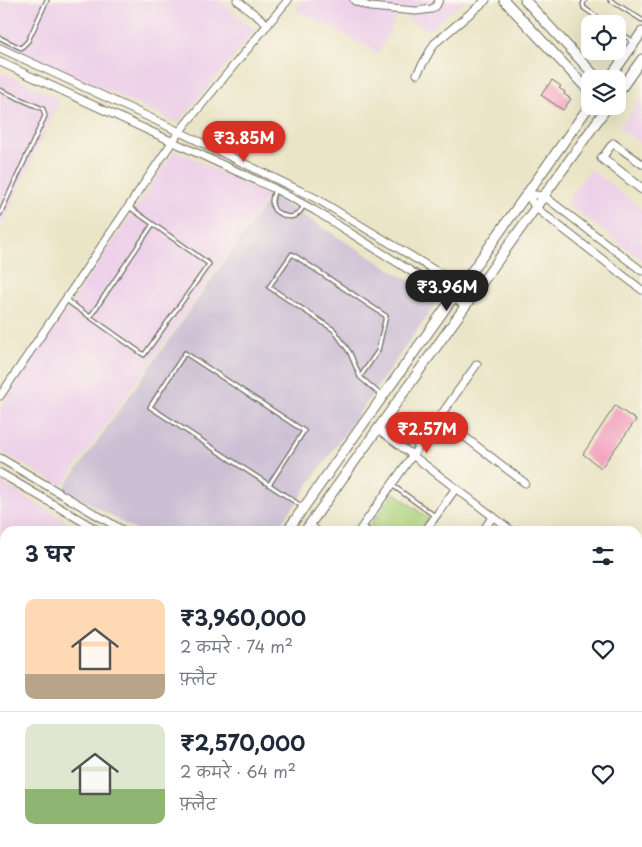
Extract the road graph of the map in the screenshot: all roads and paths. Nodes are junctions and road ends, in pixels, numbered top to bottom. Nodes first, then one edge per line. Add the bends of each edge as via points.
1 (47, 0) edge
2 (237, 0) edge
3 (288, 0) edge
4 (354, 0) edge
5 (439, 0) edge
6 (486, 0) edge
7 (504, 0) edge
8 (525, 0) edge
9 (586, 0) edge
10 (610, 0) edge
11 (594, 15) edge
12 (642, 20) edge
13 (268, 25) junction
14 (642, 32) edge
15 (626, 37) edge
16 (0, 38) edge
17 (634, 43) junction
18 (0, 48) edge
19 (642, 59) edge
20 (0, 62) edge
21 (590, 70) edge
22 (615, 70) edge
23 (417, 74) dead end
24 (581, 82) edge
25 (626, 82) edge
26 (0, 90) edge
27 (583, 115) edge
28 (600, 115) edge
29 (179, 132) junction
30 (172, 142) junction
31 (602, 158) joint
32 (642, 164) edge
33 (275, 189) junction
34 (642, 189) edge
35 (527, 194) junction
36 (544, 196) junction
37 (304, 205) junction
38 (128, 207) junction
39 (536, 208) junction
40 (0, 214) edge
41 (153, 224) junction
42 (642, 271) edge
43 (461, 286) junction
44 (642, 290) edge
45 (474, 294) junction
46 (453, 297) junction
47 (65, 300) junction
48 (466, 306) junction
49 (90, 317) junction
50 (477, 364) dead end
51 (360, 378) junction
52 (0, 396) edge
53 (383, 396) junction
54 (439, 418) junction
55 (378, 428) junction
56 (413, 455) junction
57 (0, 458) edge
58 (0, 474) edge
59 (525, 482) dead end
60 (392, 484) junction
61 (270, 485) junction
62 (456, 488) junction
63 (73, 501) junction
64 (53, 504) junction
65 (304, 507) junction
66 (493, 516) junction
67 (436, 517) junction
68 (90, 526) edge
69 (108, 526) edge
70 (291, 526) edge
71 (308, 526) edge
72 (363, 526) edge
73 (429, 526) edge
74 (486, 526) edge
75 (506, 526) edge

1 - 16 lane via 28,42 20,48
2 - 13 street
3 - 13 street
4 - 5 street via 370,7 416,11 432,9
6 - 23 street via 434,44
7 - 24 street
8 - 21 street
9 - 11 lane via 584,8
10 - 12 lane
13 - 29 street
14 - 17 street
15 - 17 lane
17 - 22 street
18 - 29 street
19 - 25 street
20 - 30 street
26 - 40 lane via 43,110 45,116
27 - 35 street
28 - 36 street
29 - 30 street
29 - 43 street via 317,199
30 - 33 street
30 - 38 street
31 - 32 street via 613,143
31 - 34 street
33 - 37 street
33 - 37 lane via 273,209 284,216 297,215
35 - 36 street
35 - 39 street
35 - 43 street
36 - 39 street
36 - 42 street
37 - 46 street
38 - 41 lane
38 - 47 street
39 - 44 street
39 - 45 street
41 - 49 lane
41 - 49 lane via 209,264 144,355
43 - 45 street
43 - 46 street
45 - 48 street
46 - 48 street
46 - 53 street
47 - 49 lane
47 - 52 street
48 - 55 street
50 - 54 street
51 - 51 lane via 350,353 334,330 269,287 292,254 386,316 378,351
51 - 53 lane
53 - 65 street
54 - 56 street
54 - 59 street
55 - 56 street
55 - 71 street
56 - 60 street
56 - 62 street
57 - 63 street
58 - 64 street
60 - 67 lane
60 - 72 street
61 - 61 lane via 150,407 185,353 304,431
61 - 65 lane
62 - 66 street
62 - 67 street
63 - 64 street
63 - 69 street
64 - 68 street
65 - 70 street
66 - 74 street
66 - 75 street
67 - 73 street

